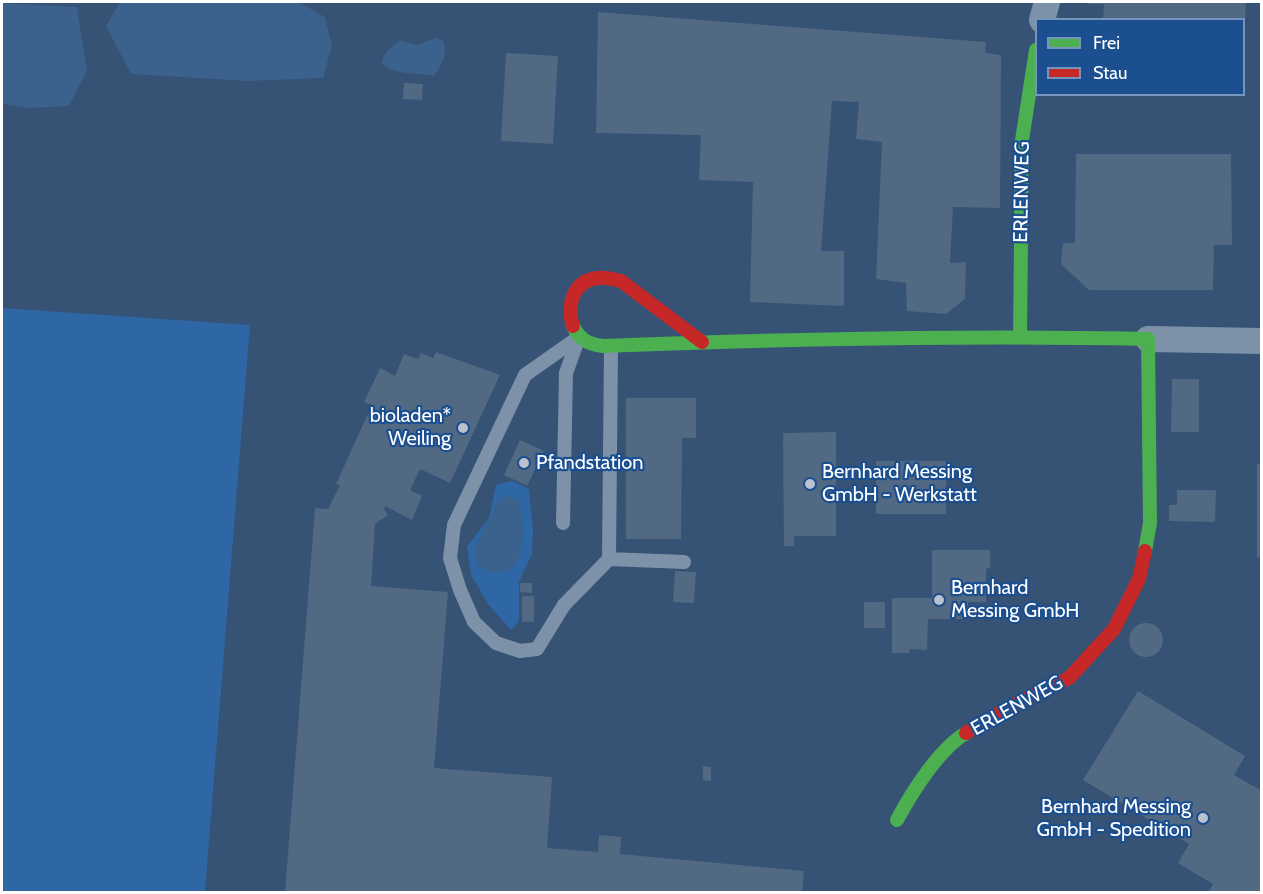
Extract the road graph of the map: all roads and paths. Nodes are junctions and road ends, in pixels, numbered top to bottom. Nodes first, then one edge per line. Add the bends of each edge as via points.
1 (1047, 2) edge
2 (1043, 18) edge
3 (1035, 56) edge
4 (1020, 336) junction
5 (579, 337) junction
6 (1148, 339) junction
7 (1262, 341) edge
8 (702, 342) junction
9 (611, 346) junction
10 (563, 523) dead end
11 (609, 559) junction
12 (684, 562) dead end
13 (897, 820) dead end

1 - 2 street
3 - 4 street, ERLENWEG via 1022,140
4 - 6 street
4 - 8 street
5 - 8 street via 571,325 571,299 591,279 605,278 621,281
5 - 9 street via 589,344
5 - 10 lane via 566,373
5 - 11 lane via 525,375 454,525 450,558 474,622 496,643 520,651 537,649 564,605
6 - 7 street
6 - 13 street, ERLENWEG via 1150,523 1139,579 1114,629 1069,678 956,739 914,790
8 - 9 street
9 - 11 lane
11 - 12 lane

